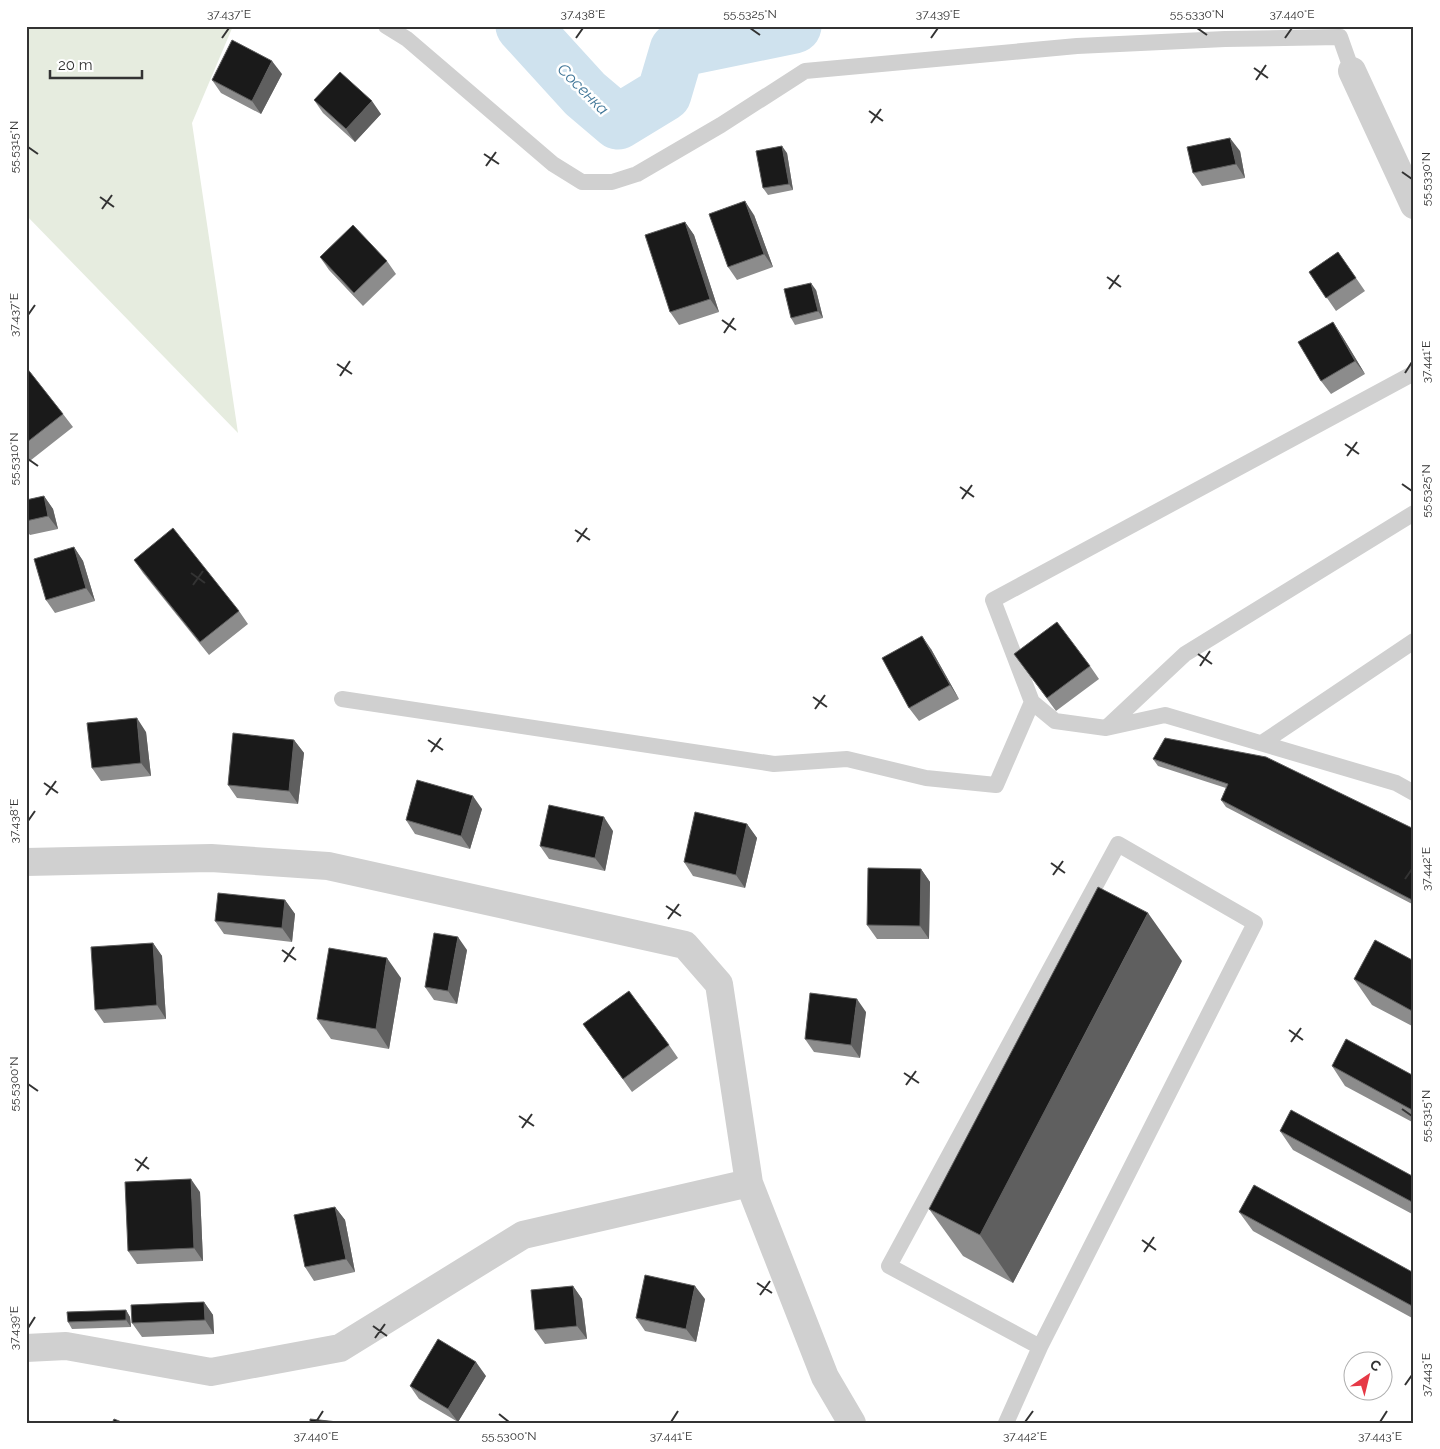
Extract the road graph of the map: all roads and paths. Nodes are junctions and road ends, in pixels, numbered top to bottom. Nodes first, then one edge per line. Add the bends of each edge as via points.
1 (386, 26) edge
2 (1352, 71) joint
3 (1414, 205) edge
4 (1414, 373) edge
5 (1414, 513) edge
6 (1414, 642) edge
7 (342, 699) dead end
8 (1032, 702) junction
9 (1106, 728) junction
10 (1262, 743) junction
11 (1414, 793) edge
12 (26, 862) edge
13 (749, 1183) junction
14 (1040, 1347) junction
15 (26, 1348) edge
16 (852, 1423) edge
17 (1006, 1423) edge

1 - 2 lane via 407,39 553,164 582,182 612,182 637,174 806,71 1077,46 1340,37
2 - 3 street
4 - 8 lane via 993,600
5 - 9 lane via 1185,654
6 - 10 lane
7 - 8 lane via 774,764 847,759 926,778 996,785
8 - 9 lane via 1055,721
9 - 10 lane via 1165,715
10 - 11 lane via 1396,783
12 - 13 street via 211,858 328,866 686,945 719,984
13 - 15 street via 523,1235 340,1348 212,1372 66,1346
13 - 16 street via 825,1377
14 - 14 lane via 889,1266 1118,844 1255,923
14 - 17 lane

